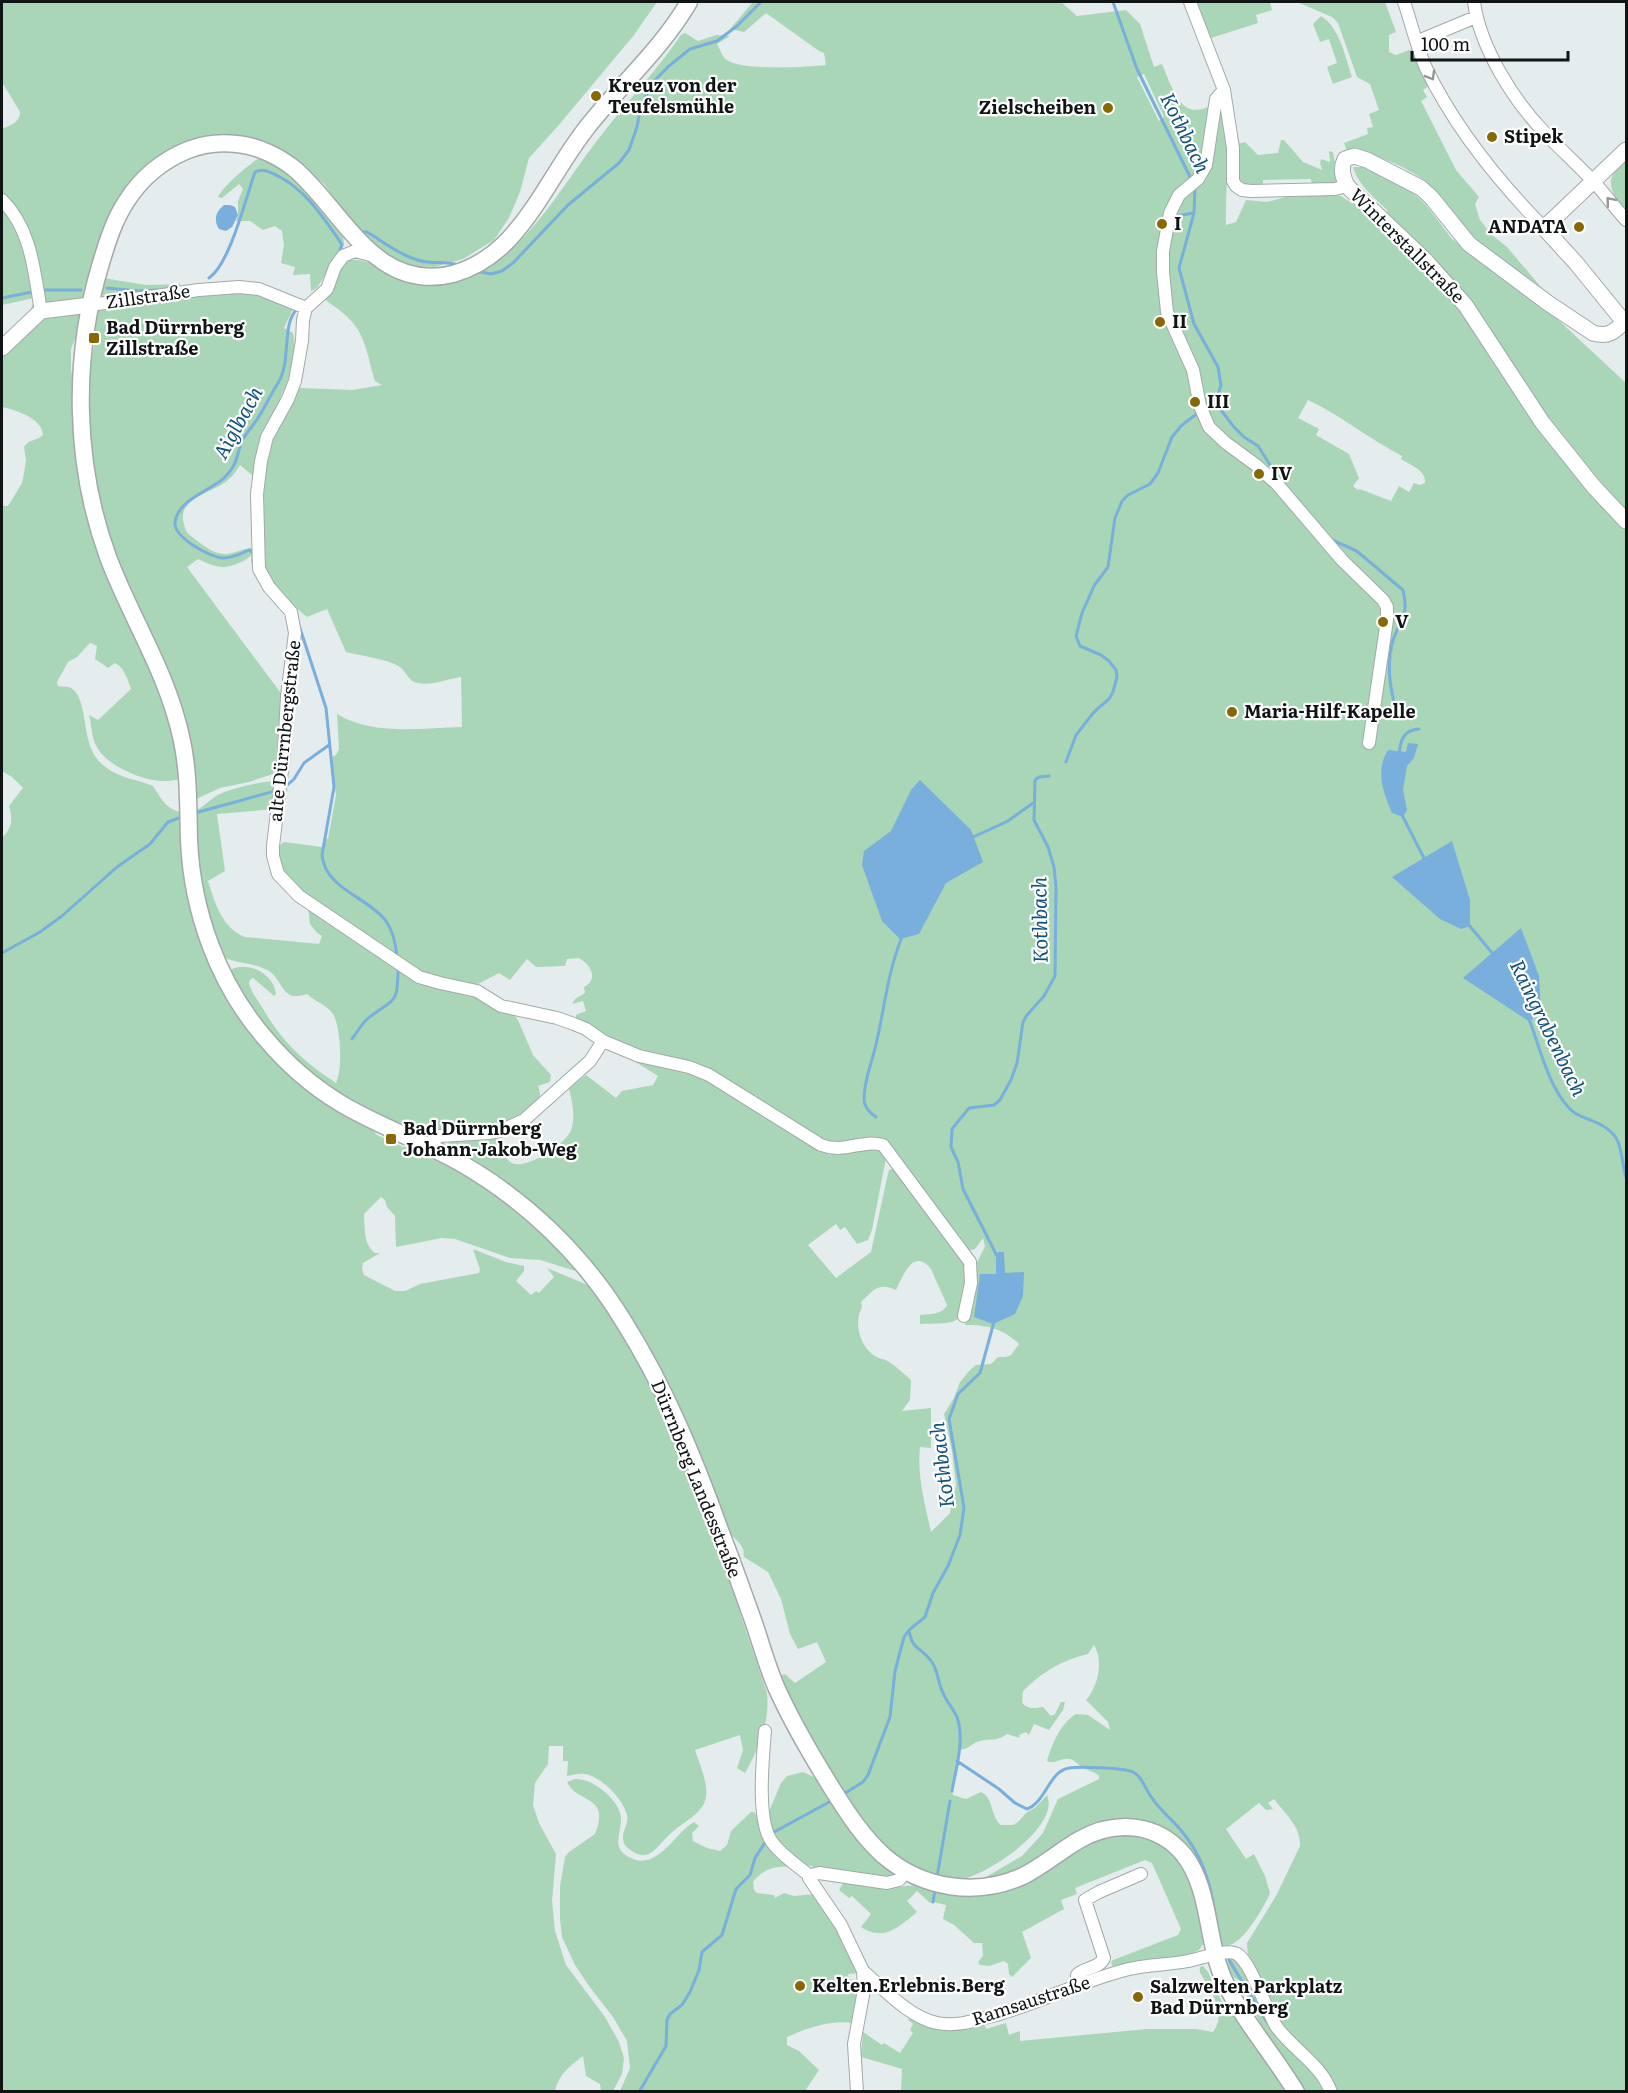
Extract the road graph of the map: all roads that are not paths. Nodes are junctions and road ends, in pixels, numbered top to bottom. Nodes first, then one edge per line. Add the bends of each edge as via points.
1 (689, 2) edge
2 (1191, 2) edge
3 (1404, 2) edge
4 (1474, 2) edge
5 (1476, 17) junction
6 (1418, 41) junction
7 (1224, 90) junction
8 (1626, 150) edge
9 (1594, 182) junction
10 (1347, 186) junction
11 (2, 200) edge
12 (1626, 220) edge
13 (1544, 228) junction
14 (349, 230) junction
15 (349, 252) junction
16 (375, 256) junction
17 (90, 305) junction
18 (303, 307) junction
19 (41, 311) junction
20 (1625, 323) edge
21 (2, 348) edge
22 (1626, 521) edge
23 (1369, 743) dead end
24 (603, 1041) junction
25 (429, 1146) junction
26 (964, 1316) dead end
27 (765, 1731) dead end
28 (906, 1872) junction
29 (1142, 1874) dead end
30 (810, 1876) junction
31 (1214, 1955) junction
32 (863, 1971) junction
33 (1078, 1986) junction
34 (883, 1988) junction
35 (864, 1990) junction
36 (857, 2091) edge
37 (1296, 2091) edge
38 (1331, 2091) edge

1 - 16 main road, Dürrnberg Landesstraße via 655,52 584,131 506,243 465,270 433,276 403,272
2 - 7 street
3 - 6 street
4 - 5 street
5 - 6 street
5 - 9 street via 1496,64 1524,108
6 -> 13 street via 1425,66 1455,119 1502,183
7 - 10 street via 1236,186 1251,191
7 - 23 street via 1216,99 1206,165 1176,200 1169,216 1163,251 1165,305 1193,370 1205,420 1217,435 1277,484 1323,540 1385,603 1387,620
8 - 9 street
12 -> 9 street
9 - 13 street
10 - 20 street, Winterstallstraße via 1342,176 1345,159 1354,156 1379,165 1421,188 1469,244 1593,333 1608,335
10 - 22 street, Winterstallstraße via 1425,260 1466,306 1542,422 1594,488
11 - 19 street via 18,220 28,243
13 - 20 street
14 - 15 street via 354,244
14 - 16 main road, Dürrnberg Landesstraße
14 - 17 main road, Dürrnberg Landesstraße via 298,172 273,156 231,143 190,149 157,166 126,202 108,242
15 - 16 street
15 - 18 street via 339,260 327,290
17 - 18 street, Zillstraße via 239,287 259,289
17 - 19 street, Zillstraße
17 - 25 main road, Dürrnberg Landesstraße via 80,399 89,487 118,583 171,699 183,746 193,877 210,945 238,1002 284,1059 347,1107
18 - 24 street, alte Dürrnbergstraße via 296,381 267,437 257,494 259,569 292,614 294,624 273,846 275,866 283,882 298,897 412,973 477,991 501,1006 574,1024
19 - 21 street
24 - 25 street via 590,1061 524,1120 500,1131 440,1136
24 - 26 street, alte Dürrnbergstraße via 639,1056 709,1075 831,1149 867,1143 883,1145 970,1262 971,1282
25 - 28 main road, Dürrnberg Landesstraße via 488,1180 538,1219 584,1266 613,1304 680,1431 724,1539 777,1688 810,1753 853,1821 888,1860
27 - 30 street via 762,1793 767,1830 773,1844
28 - 30 street via 899,1880 887,1883 819,1873
28 - 31 main road, Dürrnberg Landesstraße via 954,1887 1000,1884 1029,1873 1099,1831 1137,1826 1168,1840 1190,1863 1198,1880
29 - 33 street via 1085,1900 1104,1958 1099,1965 1077,1975
30 - 32 street via 841,1925
31 - 33 street, Ramsaustraße via 1130,1969
31 - 37 main road, Dürrnberg Landesstraße via 1230,1993
31 - 38 street via 1230,1952 1241,1958 1275,2024 1322,2072
32 - 34 street, Ramsaustraße
32 - 35 street
33 - 34 street, Ramsaustraße via 1020,2008 950,2024 912,2012
34 - 35 street via 872,1986
35 - 36 street via 854,2044

